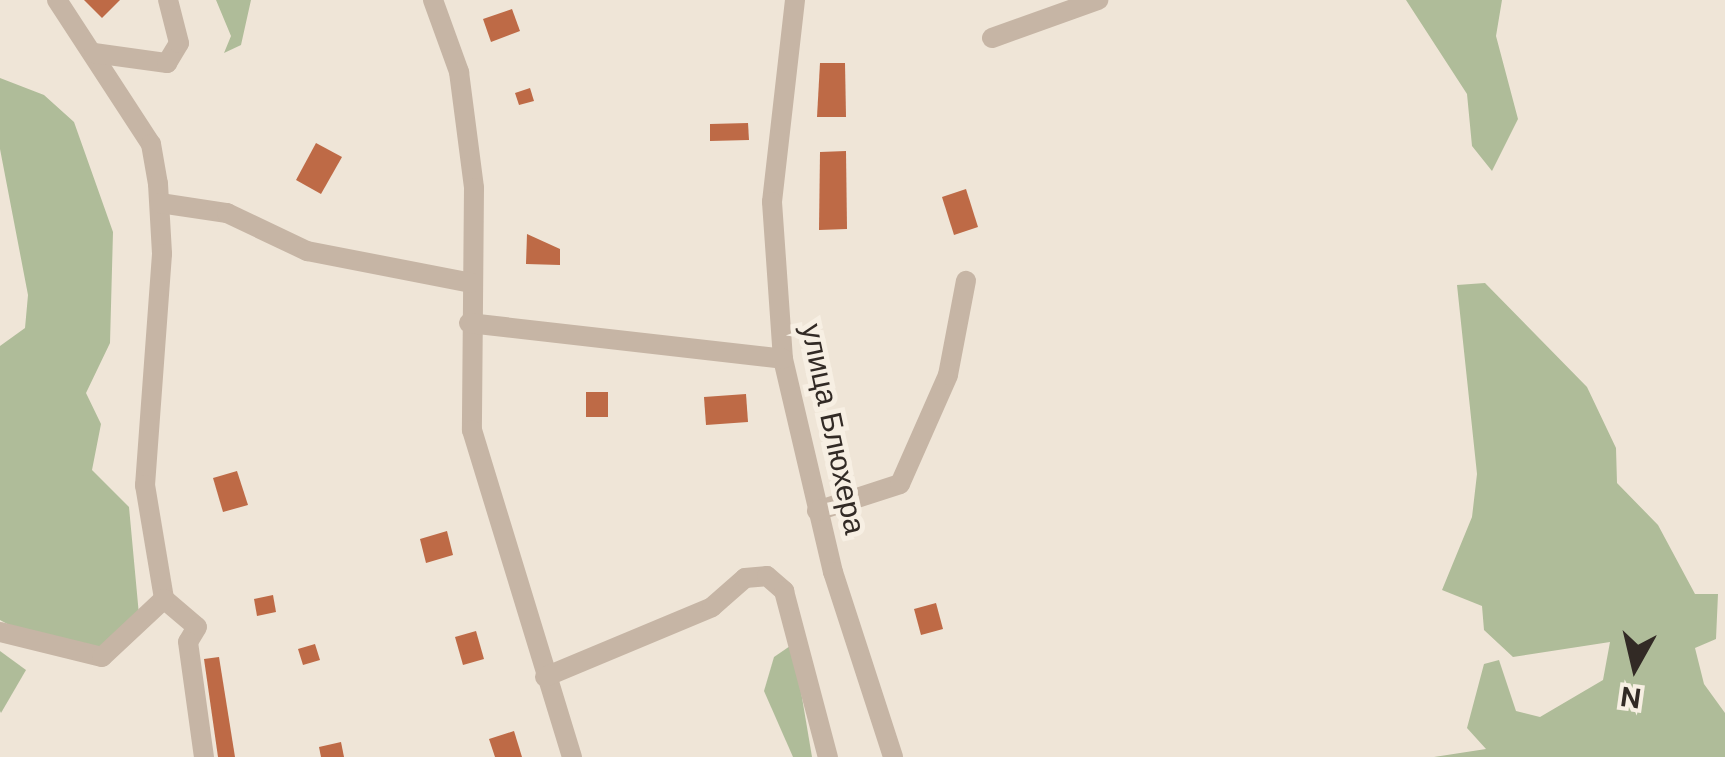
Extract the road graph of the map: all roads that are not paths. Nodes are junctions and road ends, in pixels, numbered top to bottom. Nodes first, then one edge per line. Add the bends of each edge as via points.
1 (57, 0) edge
2 (168, 0) edge
3 (433, 0) edge
4 (795, 0) edge
5 (1098, 0) edge
6 (992, 38) dead end
7 (94, 53) junction
8 (160, 203) junction
9 (966, 281) dead end
10 (470, 282) junction
11 (469, 323) junction
12 (783, 358) junction
13 (817, 511) junction
14 (164, 599) junction
15 (0, 632) edge
16 (545, 676) junction
17 (204, 757) edge
18 (572, 757) edge
19 (828, 757) edge
20 (893, 757) edge

1 - 7 street
2 - 7 street via 179,43 167,63
3 - 10 street via 459,72 474,188
4 - 12 street, улица Блюхера via 772,202
5 - 6 street
7 - 8 street via 150,144
8 - 10 street via 228,213 307,251
8 - 14 street via 145,484
9 - 13 street via 948,374 900,484
10 - 11 street
11 - 12 street
11 - 16 street via 472,430
12 - 13 street, улица Блюхера
13 - 20 street, улица Блюхера
14 - 15 street via 102,657
14 - 17 street via 197,628 188,642
16 - 18 street
16 - 19 street via 712,607 745,578 767,576 784,591

